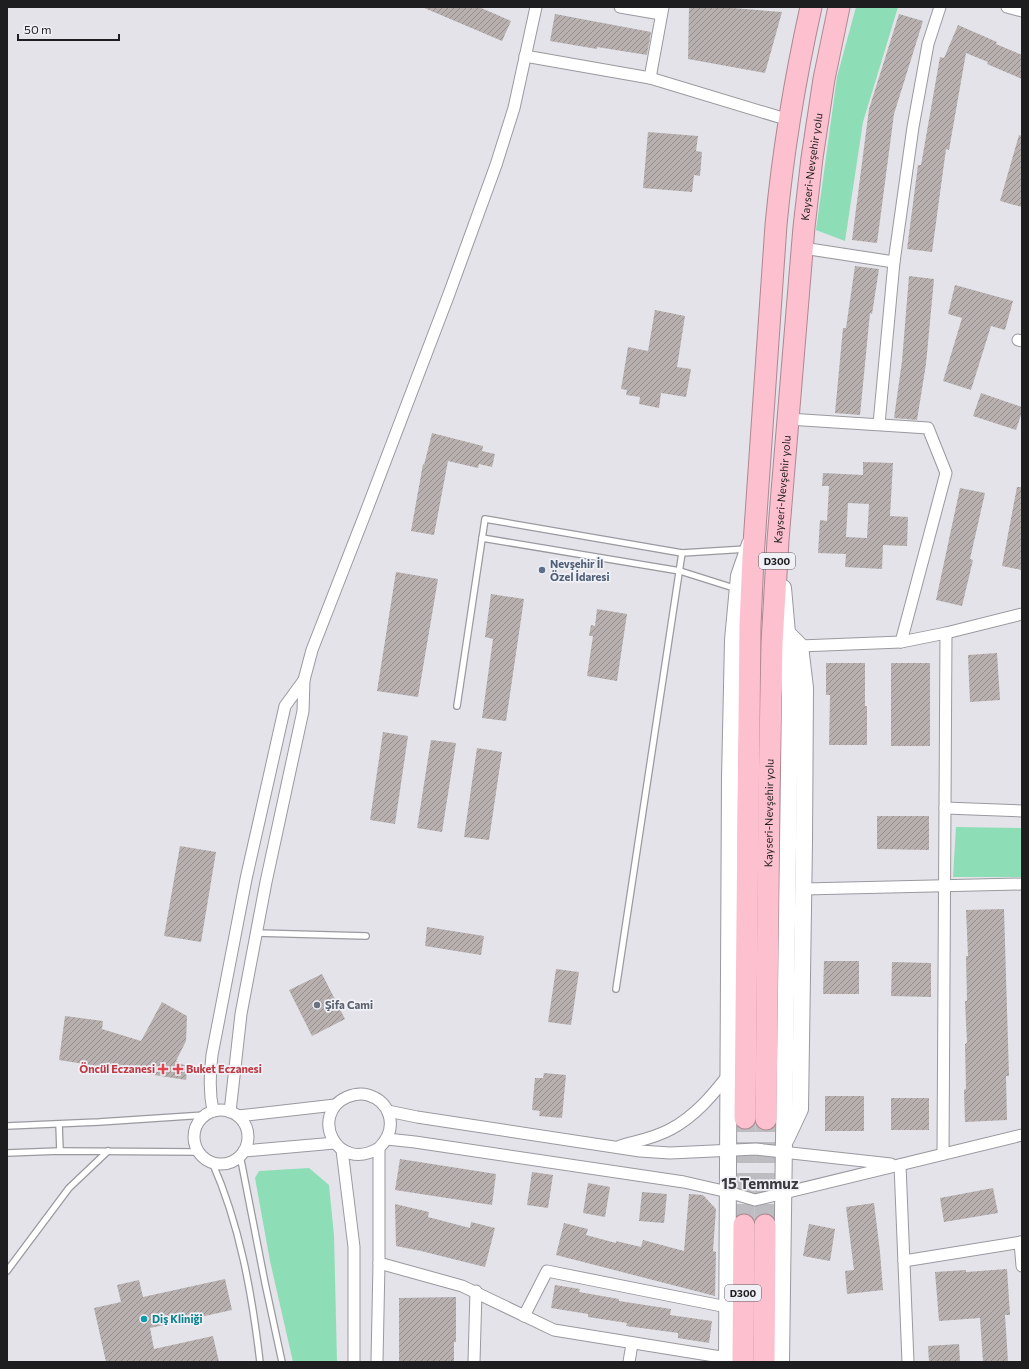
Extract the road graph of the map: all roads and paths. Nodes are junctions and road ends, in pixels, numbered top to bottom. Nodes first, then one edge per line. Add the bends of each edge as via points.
1 (536, 7) edge
2 (620, 7) edge
3 (811, 7) edge
4 (839, 7) edge
5 (940, 7) edge
6 (1007, 7) edge
7 (662, 10) edge
8 (1022, 11) edge
9 (524, 56) junction
10 (650, 78) junction
11 (789, 120) junction
12 (803, 248) junction
13 (894, 262) junction
14 (788, 419) junction
15 (879, 424) junction
16 (482, 538) junction
17 (778, 540) junction
18 (751, 542) junction
19 (682, 553) junction
20 (680, 571) junction
21 (738, 589) junction
22 (1022, 614) edge
23 (787, 633) junction
24 (946, 633) junction
25 (901, 642) junction
26 (800, 646) junction
27 (304, 680) junction
28 (457, 706) dead end
29 (944, 808) junction
30 (1022, 811) edge
31 (1022, 884) edge
32 (945, 885) junction
33 (804, 889) junction
34 (256, 933) junction
35 (366, 936) dead end
36 (616, 989) dead end
37 (729, 1074) junction
38 (336, 1105) junction
39 (388, 1111) junction
40 (209, 1113) junction
41 (234, 1114) junction
42 (745, 1118) tunnel mouth
43 (766, 1119) tunnel mouth
44 (59, 1124) junction
45 (7, 1126) edge
46 (1022, 1135) edge
47 (387, 1139) junction
48 (339, 1146) junction
49 (379, 1148) junction
50 (614, 1148) junction
51 (783, 1148) junction
52 (728, 1150) junction
53 (60, 1151) junction
54 (108, 1151) junction
55 (198, 1152) junction
56 (7, 1153) edge
57 (242, 1153) junction
58 (943, 1154) junction
59 (212, 1162) junction
60 (900, 1165) junction
61 (728, 1192) junction
62 (783, 1194) junction
63 (744, 1225) tunnel mouth
64 (764, 1225) tunnel mouth
65 (1021, 1242) edge
66 (904, 1261) junction
67 (379, 1264) junction
68 (1022, 1266) edge
69 (7, 1271) edge
70 (476, 1291) junction
71 (727, 1307) junction
72 (524, 1316) junction
73 (632, 1344) junction
74 (732, 1361) edge
75 (260, 1362) edge
76 (282, 1362) edge
77 (354, 1362) edge
78 (377, 1362) edge
79 (474, 1362) edge
80 (629, 1362) edge
81 (764, 1362) edge
82 (781, 1362) edge
83 (908, 1362) edge

1 - 9 street
2 - 7 street
3 - 11 highway, Kayseri-Nevşehir yolu / D300
4 - 12 highway, Kayseri-Nevşehir yolu / D300 via 818,116
5 - 13 street via 928,44 913,127
6 - 8 street
7 - 10 street
9 - 10 street
9 - 27 street via 514,108 496,165 312,650
10 - 11 street
11 - 18 highway, Kayseri-Nevşehir yolu / D300 via 776,225
12 - 13 street
12 - 14 highway, Kayseri-Nevşehir yolu / D300
13 - 15 street
14 - 15 street
14 - 17 highway, Kayseri-Nevşehir yolu / D300
15 - 25 street via 928,428 946,473
16 - 19 lane via 485,519
16 - 20 lane
16 - 28 lane
17 - 23 street
17 - 43 highway, Kayseri-Nevşehir yolu / D300 via 772,643
18 - 19 lane
18 - 21 street via 739,576
18 - 42 highway, Kayseri-Nevşehir yolu / D300
19 - 20 lane
20 - 21 lane
20 - 36 lane
21 - 37 street via 733,640 730,780
22 - 24 street
23 - 26 street
23 - 51 street via 790,697
24 - 25 street
24 - 29 street
25 - 26 street
26 - 33 street via 805,688
27 - 34 street via 303,711
27 - 40 street via 284,706 246,878 212,1055
29 - 30 street
29 - 32 street
31 - 32 street
32 - 33 street
32 - 58 street
33 - 51 street via 800,1109
34 - 35 lane
34 - 41 street via 241,1014
37 - 50 street via 706,1103 670,1130
37 - 52 street
38 - 39 street via 343,1098 363,1094 373,1096 382,1102
38 - 41 street
38 - 48 street via 329,1124 330,1134
39 - 47 street via 391,1125
39 - 50 street
40 - 41 street via 222,1110
40 - 44 lane
40 - 55 street via 195,1128 195,1145
41 - 57 street via 243,1122 248,1136
44 - 45 lane
44 - 53 lane
46 - 58 street
47 - 49 street
47 - 61 street via 684,1182
48 - 49 street via 351,1154 361,1155
48 - 57 street
48 - 77 street via 354,1248
49 - 67 street
50 - 52 street via 670,1153
51 - 52 street
51 - 60 street
51 - 62 street
52 - 61 street
53 - 54 lane
53 - 56 lane
54 - 55 lane
54 - 69 lane via 69,1188
55 - 59 street
57 - 59 street via 227,1163
57 - 76 lane
58 - 60 street
59 - 75 lane via 238,1237
60 - 62 street
60 - 66 street
61 - 62 street via 755,1200
61 - 71 street
62 - 82 street
63 - 74 highway, D300
64 - 81 highway, D300
65 - 66 street
65 - 68 street
66 - 83 street
67 - 70 street via 448,1281
67 - 78 street
70 - 72 street
70 - 79 street
71 - 72 street via 547,1271
71 - 74 street
72 - 73 street via 554,1330
73 - 74 street
73 - 80 street

